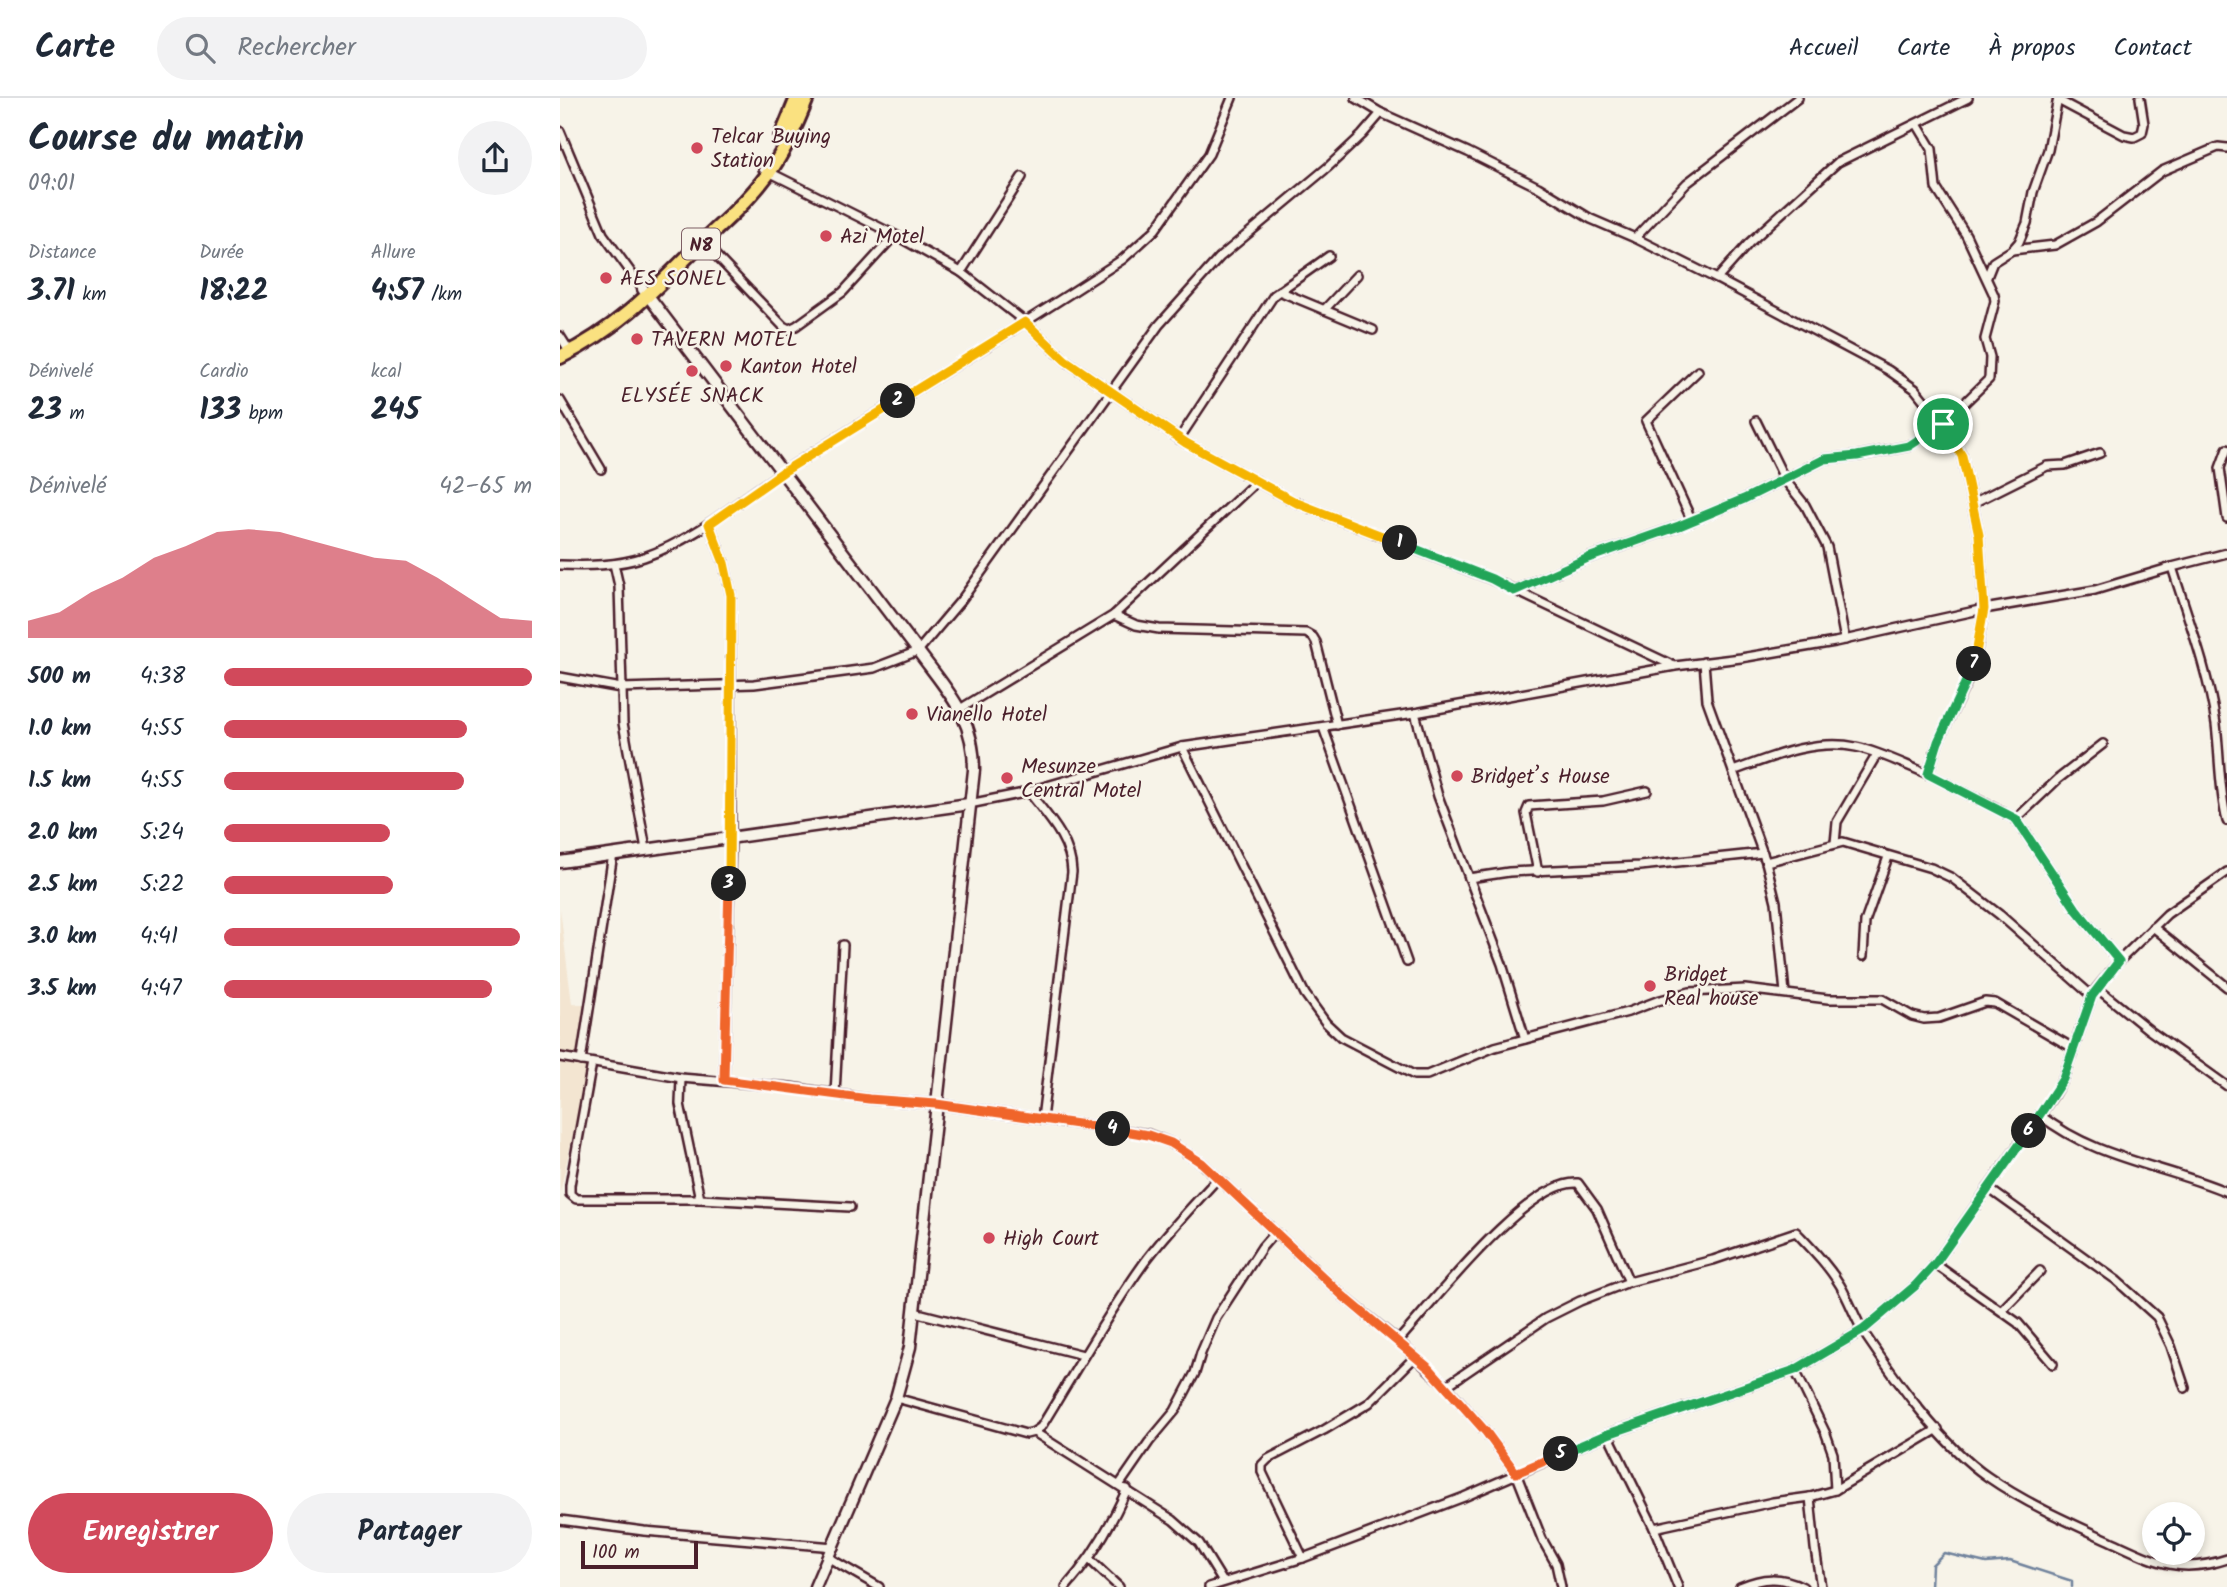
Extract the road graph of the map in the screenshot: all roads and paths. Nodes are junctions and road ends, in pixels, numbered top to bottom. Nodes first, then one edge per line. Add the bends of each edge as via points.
1 (797, 98) edge
2 (807, 98) edge
3 (1232, 98) edge
4 (1356, 98) edge
5 (1797, 98) edge
6 (1968, 98) edge
7 (2140, 98) edge
8 (2058, 99) edge
9 (1381, 113) junction
10 (1917, 124) junction
11 (560, 131) edge
12 (2227, 148) edge
13 (766, 171) junction
14 (1022, 177) dead end
15 (895, 235) junction
16 (1635, 238) junction
17 (703, 242) junction
18 (2012, 250) junction
19 (1329, 256) dead end
20 (961, 272) junction
21 (1357, 275) dead end
22 (1987, 277) junction
23 (1717, 279) junction
24 (1279, 291) junction
25 (645, 292) junction
26 (1324, 310) junction
27 (1025, 322) junction
28 (1373, 330) dead end
29 (562, 347) edge
30 (1698, 371) dead end
31 (1110, 393) junction
32 (560, 401) edge
33 (1756, 421) dead end
34 (1943, 424) junction
35 (1179, 439) junction
36 (2227, 449) edge
37 (2100, 453) dead end
38 (601, 469) dead end
39 (783, 472) junction
40 (1785, 480) junction
41 (1256, 481) junction
42 (1972, 503) junction
43 (2227, 517) edge
44 (1692, 521) junction
45 (709, 524) junction
46 (2227, 553) edge
47 (614, 564) junction
48 (560, 565) edge
49 (2172, 567) junction
50 (1514, 591) junction
51 (1984, 609) junction
52 (1114, 615) junction
53 (1845, 640) junction
54 (918, 651) junction
55 (1704, 662) junction
56 (1675, 666) junction
57 (560, 677) edge
58 (731, 685) junction
59 (621, 688) junction
60 (960, 709) junction
61 (1415, 713) junction
62 (1337, 725) junction
63 (1323, 727) junction
64 (2103, 744) dead end
65 (1181, 747) junction
66 (1877, 754) junction
67 (1733, 771) junction
68 (1928, 774) junction
69 (1028, 791) junction
70 (1647, 791) dead end
71 (969, 804) junction
72 (2016, 819) junction
73 (2227, 821) edge
74 (731, 838) junction
75 (1835, 843) junction
76 (646, 849) junction
77 (1763, 853) junction
78 (613, 854) junction
79 (1888, 857) junction
80 (560, 862) edge
81 (1766, 862) junction
82 (1538, 872) junction
83 (2227, 872) edge
84 (1469, 878) junction
85 (2153, 927) junction
86 (843, 945) dead end
87 (1863, 956) dead end
88 (2119, 961) junction
89 (1408, 962) dead end
90 (2227, 987) edge
91 (2097, 988) junction
92 (1785, 993) junction
93 (2092, 996) junction
94 (1525, 1039) junction
95 (2073, 1048) junction
96 (560, 1057) edge
97 (581, 1061) junction
98 (592, 1063) junction
99 (681, 1077) junction
100 (724, 1080) junction
101 (2227, 1086) edge
102 (835, 1094) junction
103 (936, 1104) junction
104 (2040, 1115) junction
105 (1042, 1119) junction
106 (1218, 1178) junction
107 (1988, 1188) junction
108 (2227, 1192) edge
109 (570, 1194) junction
110 (560, 1195) edge
111 (700, 1199) junction
112 (850, 1206) dead end
113 (1275, 1232) junction
114 (1935, 1264) junction
115 (2040, 1271) dead end
116 (1629, 1282) junction
117 (2002, 1310) junction
118 (914, 1312) junction
119 (1863, 1330) junction
120 (1398, 1341) junction
121 (1083, 1354) junction
122 (1415, 1357) junction
123 (2053, 1364) dead end
124 (1795, 1370) junction
125 (1446, 1386) junction
126 (2185, 1388) dead end
127 (896, 1398) junction
128 (1938, 1429) junction
129 (1034, 1432) junction
130 (1608, 1434) junction
131 (1516, 1473) junction
132 (1124, 1487) junction
133 (1835, 1490) junction
134 (1810, 1497) junction
135 (560, 1520) edge
136 (1654, 1528) junction
137 (834, 1547) junction
138 (829, 1558) junction
139 (1303, 1558) junction
140 (2227, 1559) edge
141 (1090, 1560) junction
142 (1223, 1581) junction
143 (815, 1587) edge
144 (879, 1587) edge
145 (1066, 1587) edge
146 (1119, 1587) edge
147 (1209, 1587) edge
148 (1561, 1587) edge
149 (1678, 1587) edge
150 (1740, 1587) edge
151 (1803, 1587) edge
152 (1821, 1587) edge

1 - 13 highway, N8
2 - 13 highway, N8
3 - 27 street via 1209,154 1155,230 1122,259
4 - 9 street
5 - 16 street via 1687,183
6 - 10 street
7 - 8 street via 2143,133 2134,137
8 - 18 street via 2029,216
9 - 16 street
9 - 31 street via 1328,167 1220,257 1159,325
10 - 22 street via 1932,149 1936,188
10 - 23 street via 1838,162 1749,243
11 - 25 street via 603,234
12 - 18 street via 2218,147 2162,171 2096,222 2055,245
13 - 15 street
13 - 17 highway, N8 via 747,199
13 - 25 highway, N8
14 - 20 street
15 - 17 street via 843,292 789,329
15 - 20 street
16 - 23 street
17 - 25 highway, N8
18 - 22 street via 1993,262
19 - 24 street
20 - 27 street
21 - 26 street
22 - 34 street via 1995,301 1985,339 1989,379
23 - 34 street via 1888,369 1915,390
24 - 26 street
24 - 35 street
25 - 29 highway, N8 via 606,323
25 - 39 street
26 - 28 street
27 - 31 street via 1065,360
27 - 39 street
30 - 44 street via 1646,421
31 - 35 street
31 - 54 street via 962,599
32 - 38 street
33 - 40 street
34 - 40 street via 1909,446 1825,459
34 - 42 street via 1962,456
35 - 41 street
36 - 43 street via 2220,468
37 - 42 street via 2048,466
39 - 45 street
39 - 54 street
40 - 44 street
40 - 53 street via 1805,505 1827,547
41 - 50 street via 1297,503
41 - 52 street
42 - 51 street
44 - 50 street via 1588,558
45 - 47 street via 643,557
45 - 58 street via 731,595
46 - 49 street
47 - 48 street
47 - 59 street via 619,586
49 - 51 street via 2095,590
49 - 73 street via 2206,680
50 - 56 street
51 - 53 street
51 - 68 street via 1974,667
52 - 60 street
52 - 62 street via 1159,629 1306,633 1316,642
53 - 55 street
54 - 58 street via 874,668
54 - 60 street
55 - 56 street
55 - 67 street via 1707,700
56 - 61 street
57 - 59 street
58 - 59 street
58 - 74 street
59 - 76 street
60 - 71 street via 974,747
61 - 62 street
61 - 84 street via 1438,796
62 - 63 street
63 - 65 street
63 - 89 street
64 - 72 street
65 - 69 street
65 - 94 street via 1305,994 1341,1037 1420,1076
66 - 67 street via 1856,746 1829,745 1780,754
66 - 68 street
66 - 75 street via 1837,822
67 - 77 street
68 - 72 street
69 - 71 street
69 - 105 street via 1066,842 1072,872
70 - 82 street via 1603,801 1529,806 1526,813
71 - 74 street
71 - 103 street
72 - 88 street via 2076,909
74 - 76 street
74 - 100 street
75 - 79 street via 1857,845
75 - 81 street
76 - 78 street
77 - 81 street
77 - 82 street
78 - 80 street
78 - 97 street
79 - 87 street via 1865,922
79 - 93 street via 1952,878
81 - 92 street via 1780,929
82 - 84 street
83 - 85 street
84 - 94 street
85 - 88 street
85 - 90 street
86 - 102 street
88 - 91 street
91 - 93 street
91 - 101 street
92 - 94 street via 1745,989 1690,992
92 - 95 street via 1882,999 1924,1019 1995,1003
93 - 95 street
95 - 104 street via 2063,1079
96 - 97 street
97 - 98 street
98 - 99 street
98 - 109 street
99 - 100 street
99 - 111 street via 680,1104
100 - 102 street
102 - 103 street
103 - 105 street
103 - 118 street
104 - 107 street
104 - 108 street via 2088,1146
105 - 106 street via 1148,1135 1188,1153
106 - 113 street
106 - 121 street via 1144,1263
107 - 114 street
107 - 126 street via 2116,1280 2157,1317
109 - 110 street
109 - 111 street via 576,1199
111 - 112 street
113 - 120 street
113 - 132 street via 1216,1318 1175,1411 1149,1442
114 - 117 street
114 - 119 street
115 - 117 street
116 - 119 street via 1796,1232 1823,1260
116 - 120 street via 1597,1209 1578,1183 1567,1182 1544,1193 1487,1242
116 - 125 street via 1546,1318
117 - 123 street
118 - 121 street
118 - 127 street
119 - 124 street
119 - 128 street
120 - 122 street
121 - 129 street
122 - 125 street
122 - 139 street via 1369,1403 1262,1465
124 - 130 street
124 - 133 street via 1833,1454
125 - 131 street
127 - 129 street via 1026,1434
127 - 137 street
128 - 133 street
128 - 140 street via 1986,1476 2097,1535 2162,1564 2188,1566
129 - 132 street
130 - 131 street
130 - 136 street
131 - 139 street
131 - 148 street via 1556,1564
132 - 141 street via 1110,1528
132 - 142 street via 1199,1543
133 - 134 street
134 - 136 street
134 - 152 street
135 - 137 street
136 - 149 street
137 - 138 street
138 - 143 street
138 - 144 street
139 - 142 street
141 - 145 street
141 - 146 street
142 - 147 street
150 - 151 street via 1770,1578

